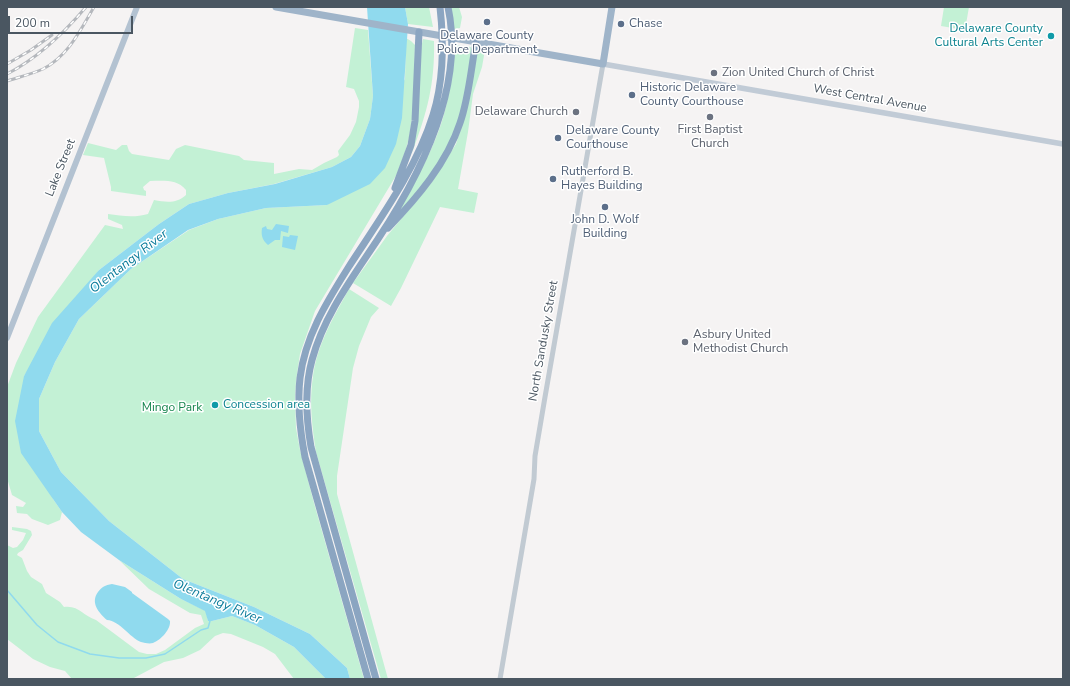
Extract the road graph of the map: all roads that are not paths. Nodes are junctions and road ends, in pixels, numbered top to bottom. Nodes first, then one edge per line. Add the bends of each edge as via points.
1 (137, 7) edge
2 (276, 7) edge
3 (440, 7) edge
4 (448, 7) edge
5 (612, 7) edge
6 (419, 32) junction
7 (476, 42) junction
8 (603, 64) junction
9 (1063, 144) edge
10 (385, 211) junction
11 (380, 237) junction
12 (7, 338) edge
13 (368, 679) edge
14 (376, 679) edge
15 (500, 679) edge

1 - 12 main road, Lake Street
2 - 6 highway
3 - 10 highway via 443,52 438,96 426,135 410,171
4 - 11 highway via 451,19 451,53 444,99 422,164
5 - 8 highway, North Sandusky Street
6 - 7 highway
6 - 10 highway via 413,136
7 - 8 highway
7 - 11 highway via 464,110 453,141 430,178
8 - 9 main road, West Central Avenue
8 - 15 street, North Sandusky Street via 535,456 534,479
10 - 13 highway via 335,288 314,327 304,357 298,394 299,422 305,457
11 - 14 highway via 342,292 326,322 312,359 308,382 307,417 315,464

